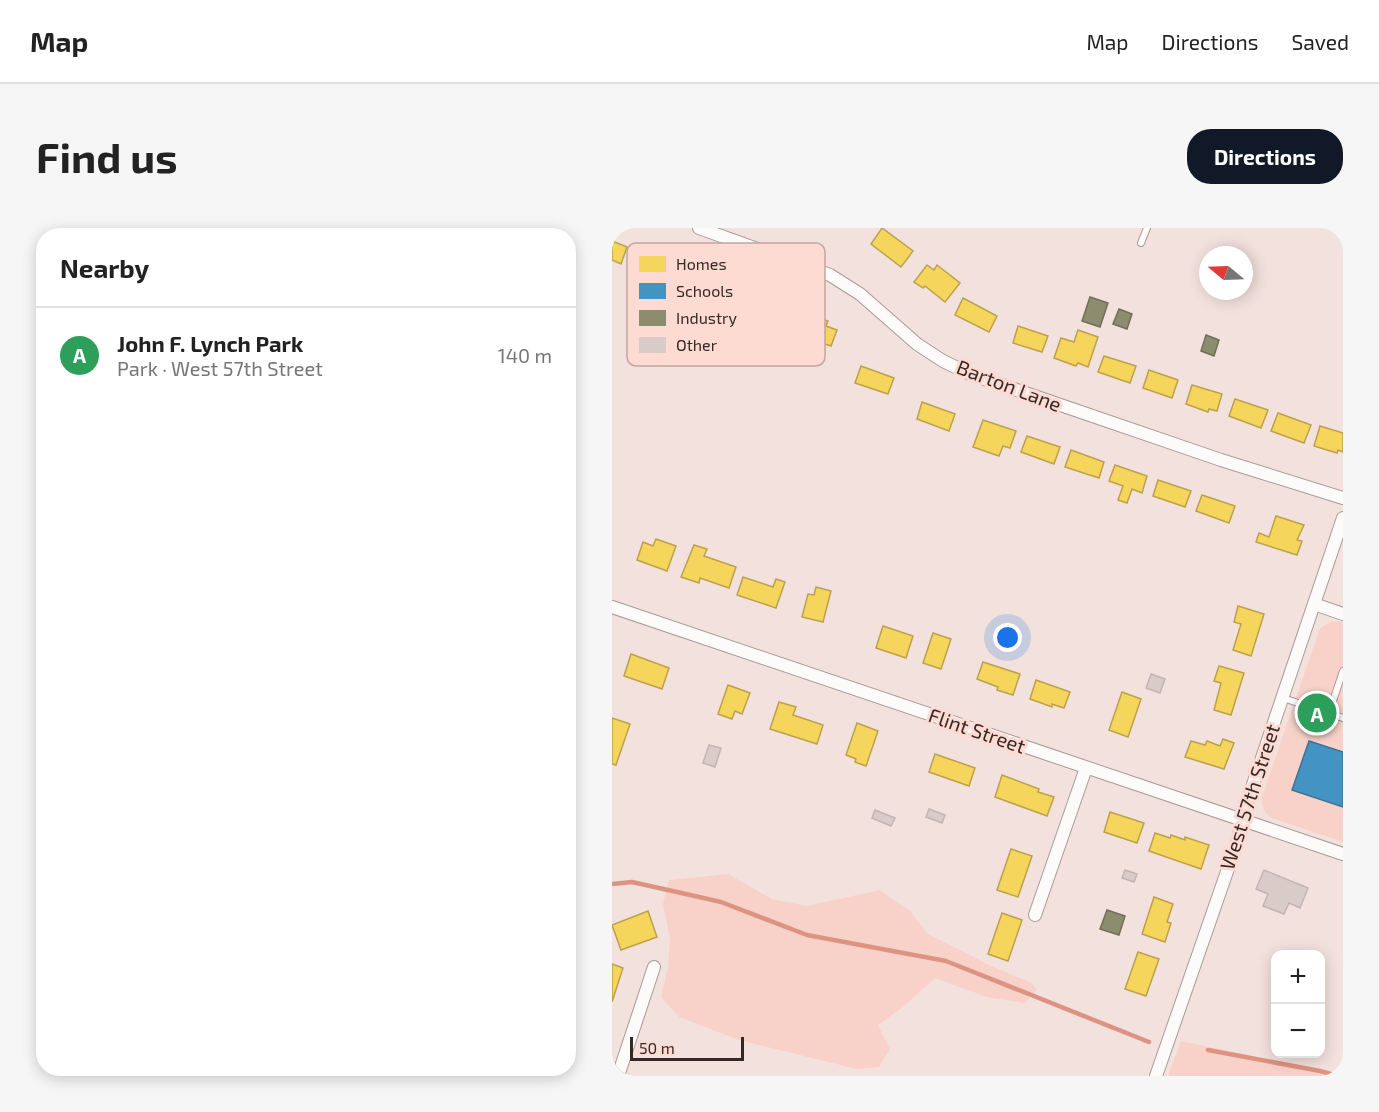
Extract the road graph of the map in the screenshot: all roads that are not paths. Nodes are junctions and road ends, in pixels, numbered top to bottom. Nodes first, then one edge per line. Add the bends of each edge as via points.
1 (699, 228) edge
2 (1147, 228) edge
3 (741, 243) edge
4 (1141, 243) dead end
5 (825, 273) edge
6 (1343, 498) edge
7 (1343, 518) edge
8 (1314, 604) junction
9 (612, 607) edge
10 (1343, 614) edge
11 (1343, 671) edge
12 (1283, 698) junction
13 (1329, 713) junction
14 (1343, 718) edge
15 (1086, 768) junction
16 (1241, 820) junction
17 (1343, 854) edge
18 (1035, 915) dead end
19 (654, 967) dead end
20 (618, 1076) edge
21 (1156, 1076) edge

1 - 3 street, Barton Lane
2 - 4 lane
5 - 6 street, Barton Lane via 860,294 917,344 970,374
7 - 8 street, West 57th Street
8 - 10 street
8 - 12 street, West 57th Street
9 - 15 street, Flint Street
11 - 13 lane
12 - 13 lane
12 - 16 street, West 57th Street
13 - 14 lane
15 - 16 street, Flint Street
15 - 18 street
16 - 17 street, Flint Street
16 - 21 street, West 57th Street via 1239,837
19 - 20 street

